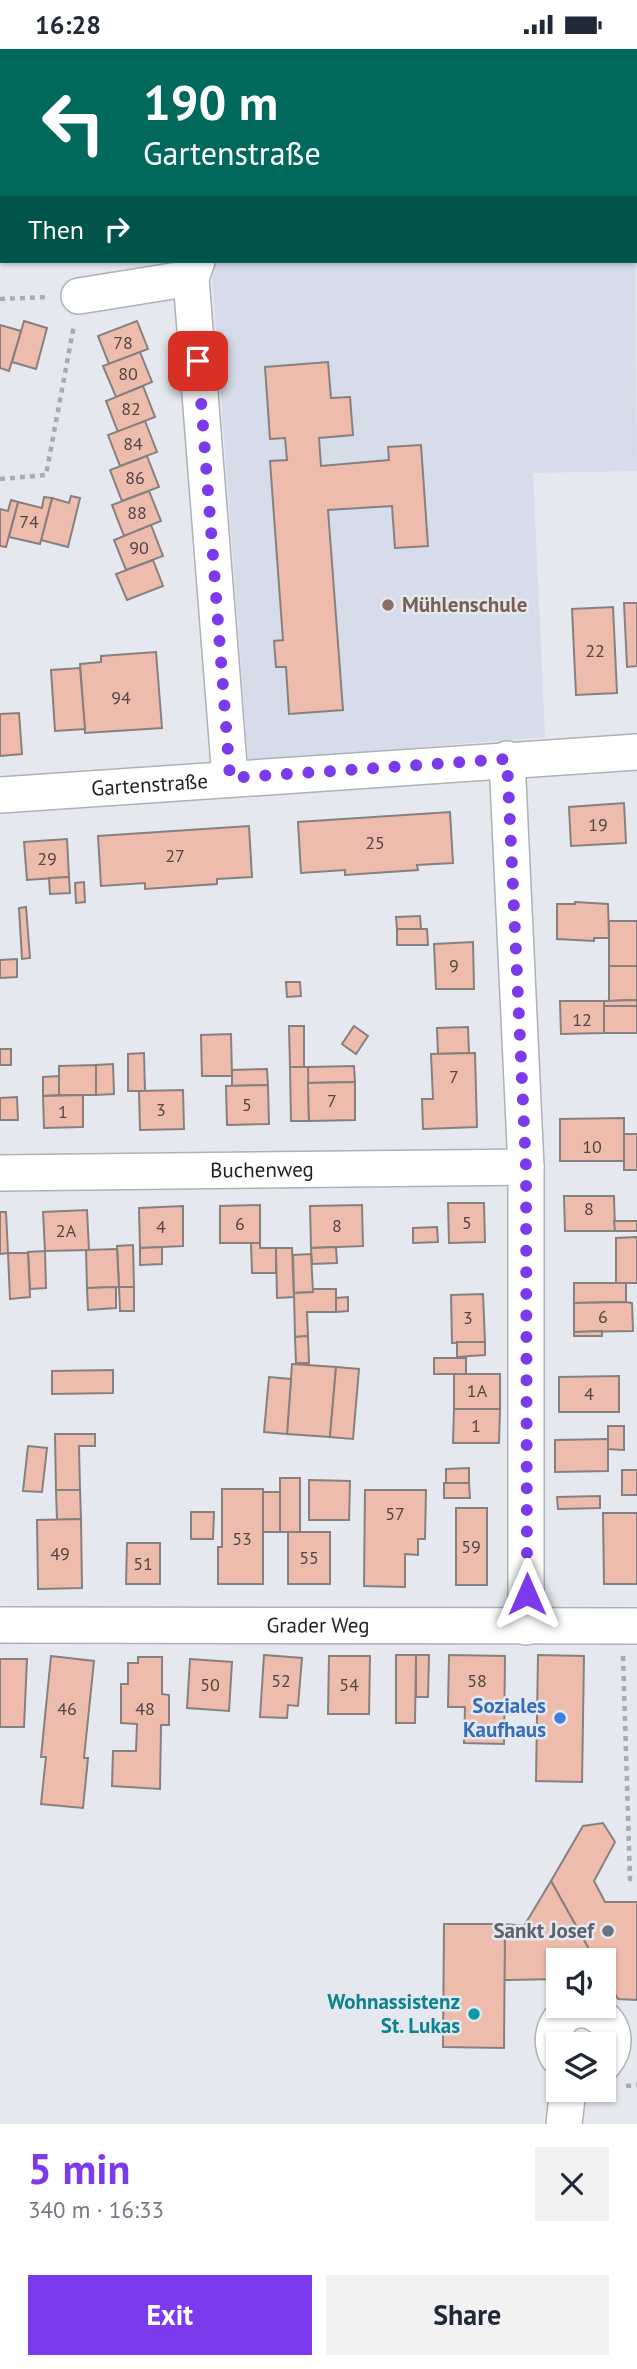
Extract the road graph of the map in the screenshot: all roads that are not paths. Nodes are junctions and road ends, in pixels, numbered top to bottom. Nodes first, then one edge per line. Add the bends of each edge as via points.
1 (194, 269) edge
2 (79, 296) road end
3 (637, 752) edge
4 (507, 759) junction
5 (230, 778) junction
6 (0, 795) edge
7 (526, 1167) junction
8 (0, 1173) edge
9 (0, 1625) edge
10 (526, 1627) junction
11 (630, 1637) edge
12 (554, 2032) edge
13 (612, 2032) edge
14 (567, 2102) edge
15 (564, 2124) edge

1 - 2 street
1 - 5 street
3 - 4 street, Gartenstraße
4 - 5 street, Gartenstraße
4 - 7 street
5 - 6 street, Gartenstraße
7 - 8 street, Buchenweg
7 - 10 street
9 - 10 street, Grader Weg
10 - 11 street, Grader Weg
12 - 13 street via 559,2021 576,2010 587,2010 605,2018
14 - 15 street

